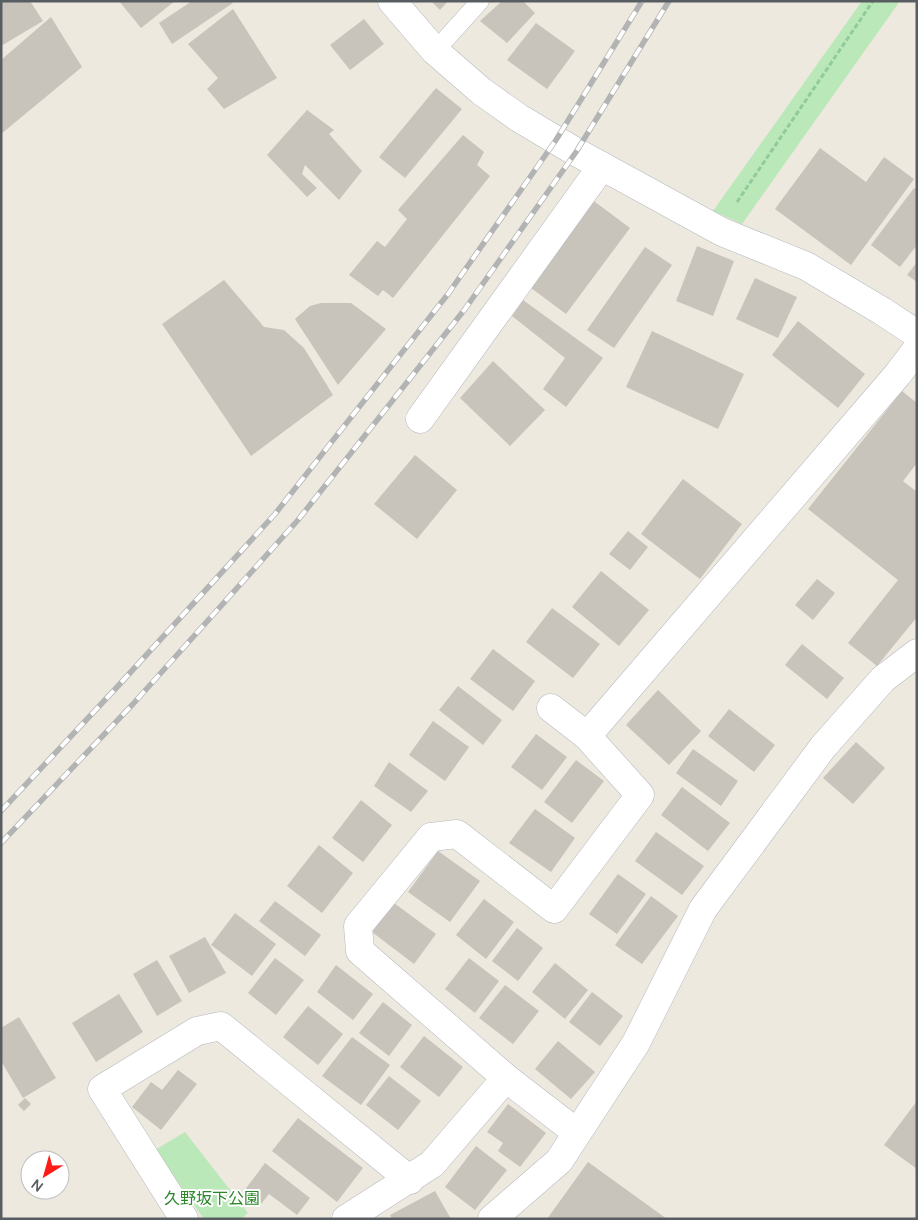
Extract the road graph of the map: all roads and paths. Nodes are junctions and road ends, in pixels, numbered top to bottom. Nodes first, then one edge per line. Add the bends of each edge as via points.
1 (392, 1) edge
2 (480, 1) edge
3 (873, 1) edge
4 (435, 51) junction
5 (602, 166) junction
6 (722, 232) junction
7 (917, 334) edge
8 (917, 349) edge
9 (420, 420) dead end
10 (917, 654) edge
11 (552, 708) dead end
12 (587, 736) junction
13 (506, 1078) junction
14 (576, 1132) junction
15 (410, 1180) junction
16 (184, 1219) edge
17 (346, 1219) edge
18 (492, 1219) edge

1 - 4 street
2 - 4 lane
3 - 6 path via 739,199
4 - 5 street via 512,113
5 - 6 street
5 - 9 street
6 - 7 street via 806,266
8 - 12 street
10 - 14 street via 883,679 823,747 703,909 636,1043
11 - 12 street
12 - 13 street via 640,795 554,909 457,834 431,837 358,926 360,950
13 - 14 street
13 - 15 street via 432,1164
14 - 18 street via 559,1161
15 - 16 street via 221,1026 197,1030 102,1089
15 - 17 street

